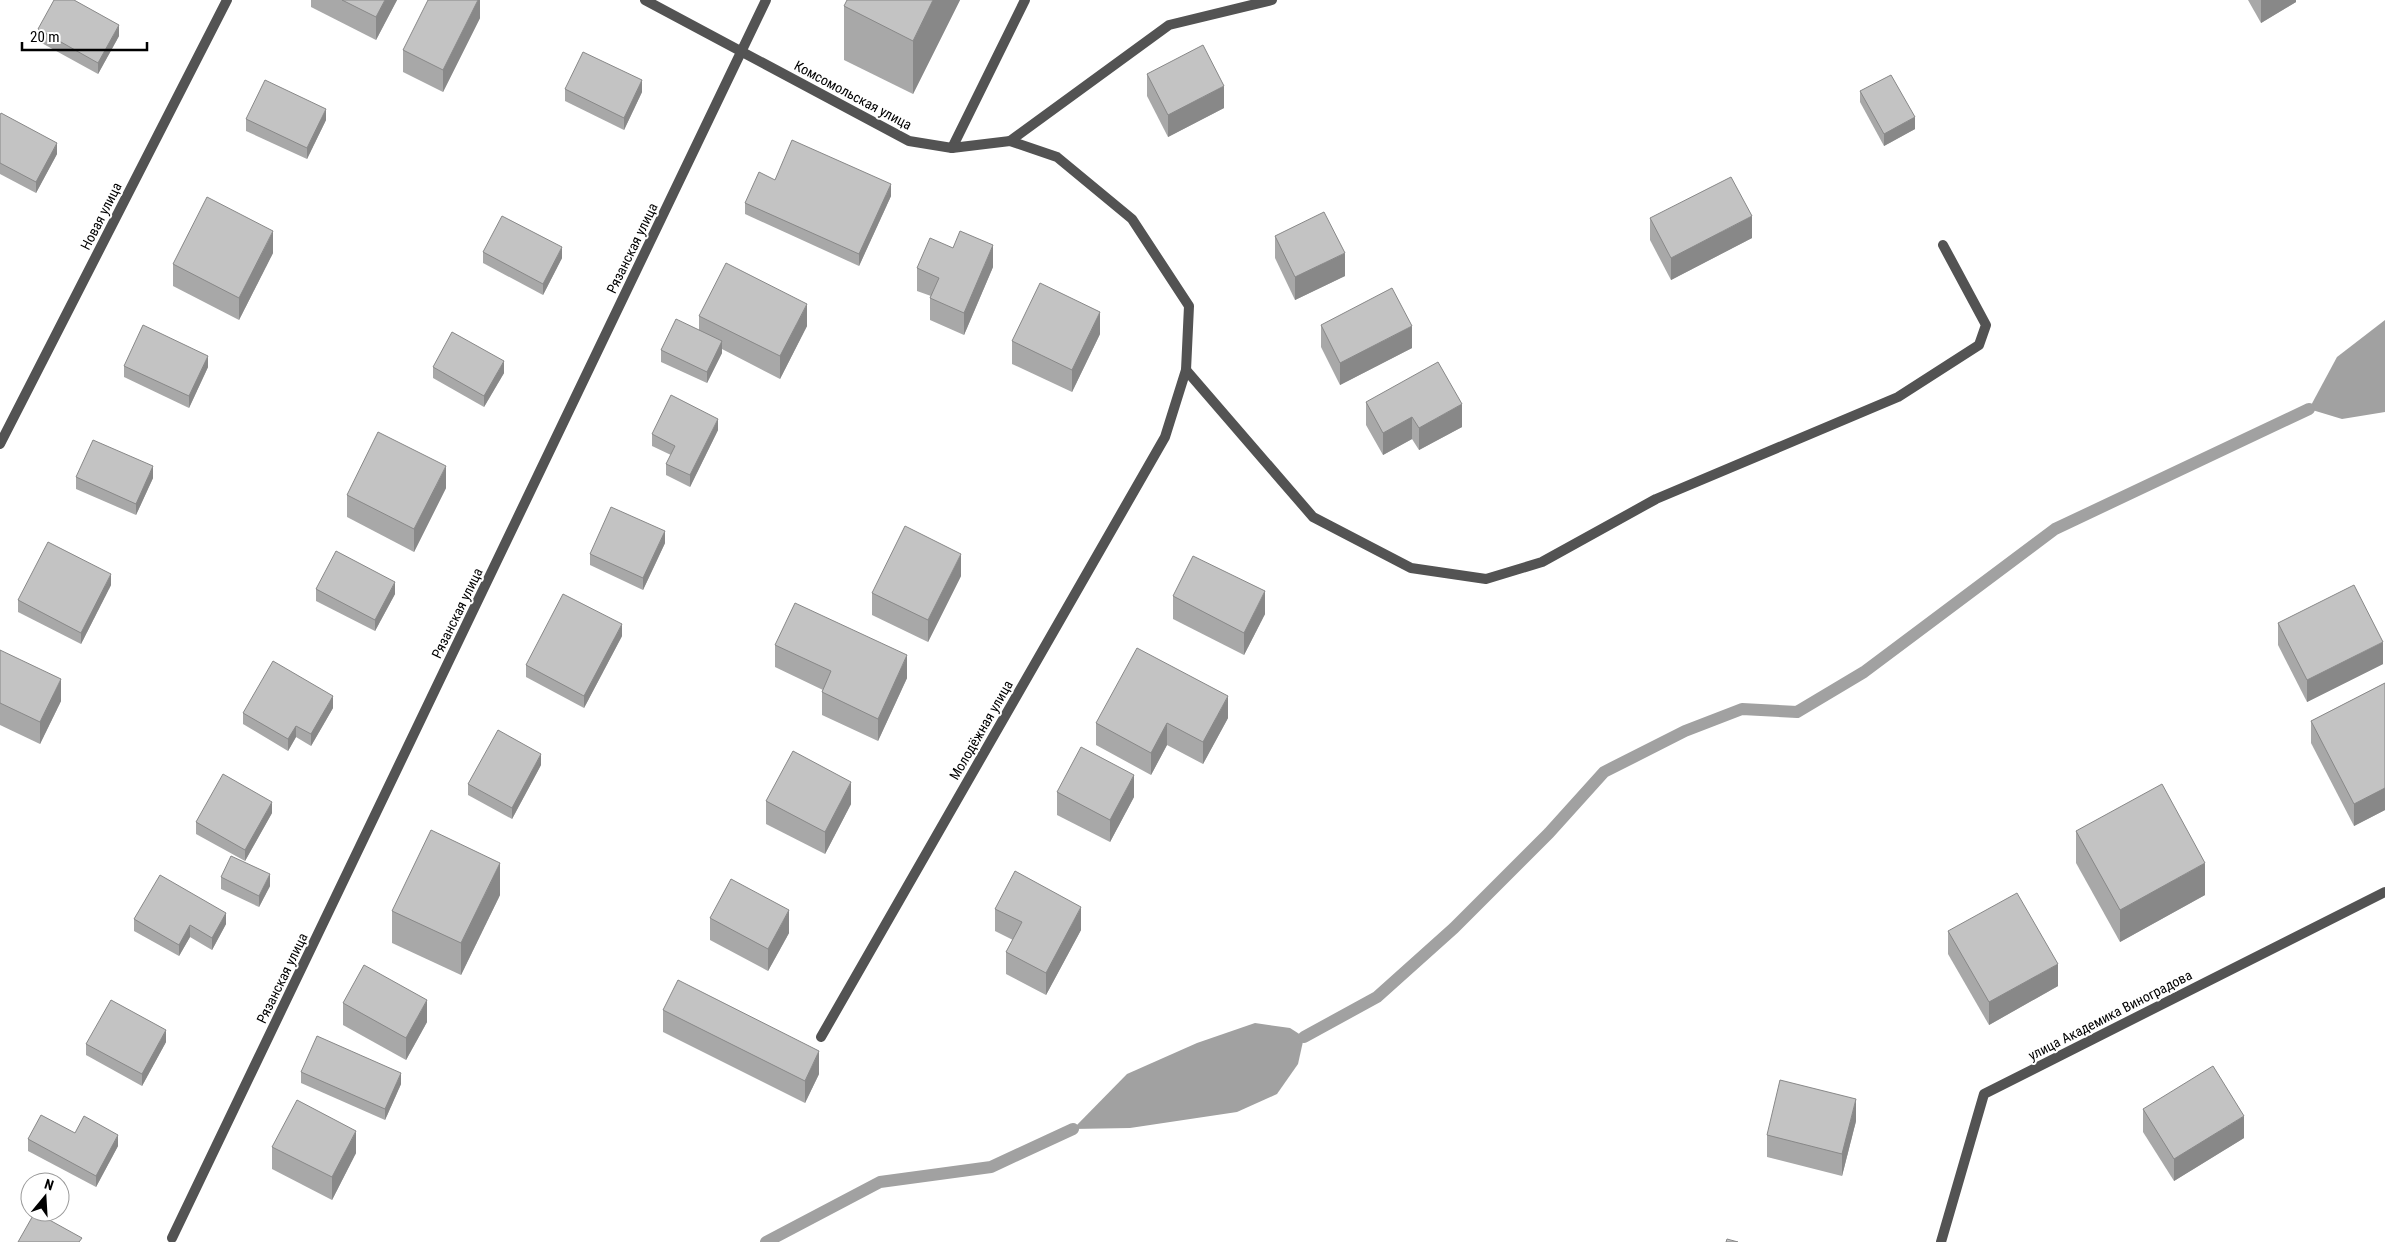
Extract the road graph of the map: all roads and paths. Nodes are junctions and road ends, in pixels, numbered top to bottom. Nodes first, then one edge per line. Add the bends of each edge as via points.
1 (227, 0) edge
2 (646, 0) edge
3 (766, 0) edge
4 (1025, 0) edge
5 (1272, 0) edge
6 (742, 51) junction
7 (1010, 141) junction
8 (952, 148) junction
9 (1943, 244) dead end
10 (1186, 370) junction
11 (1165, 437) joint
12 (0, 444) edge
13 (2385, 892) edge
14 (821, 1037) dead end
15 (172, 1238) dead end
16 (1941, 1242) edge

1 - 12 street, Новая улица
2 - 6 street, Комсомольская улица
3 - 6 street, Рязанская улица
4 - 8 street
5 - 7 street via 1169,25
6 - 8 street, Комсомольская улица via 909,140
6 - 15 street, Рязанская улица
7 - 8 street, Комсомольская улица
7 - 10 street, Комсомольская улица via 1057,156 1132,219 1189,306
9 - 10 street via 1986,325 1979,345 1898,397 1656,499 1542,562 1486,579 1411,568 1313,517
10 - 11 street, Комсомольская улица
11 - 14 street, Молодёжная улица
13 - 16 street, улица Академика Виноградова via 1984,1094

